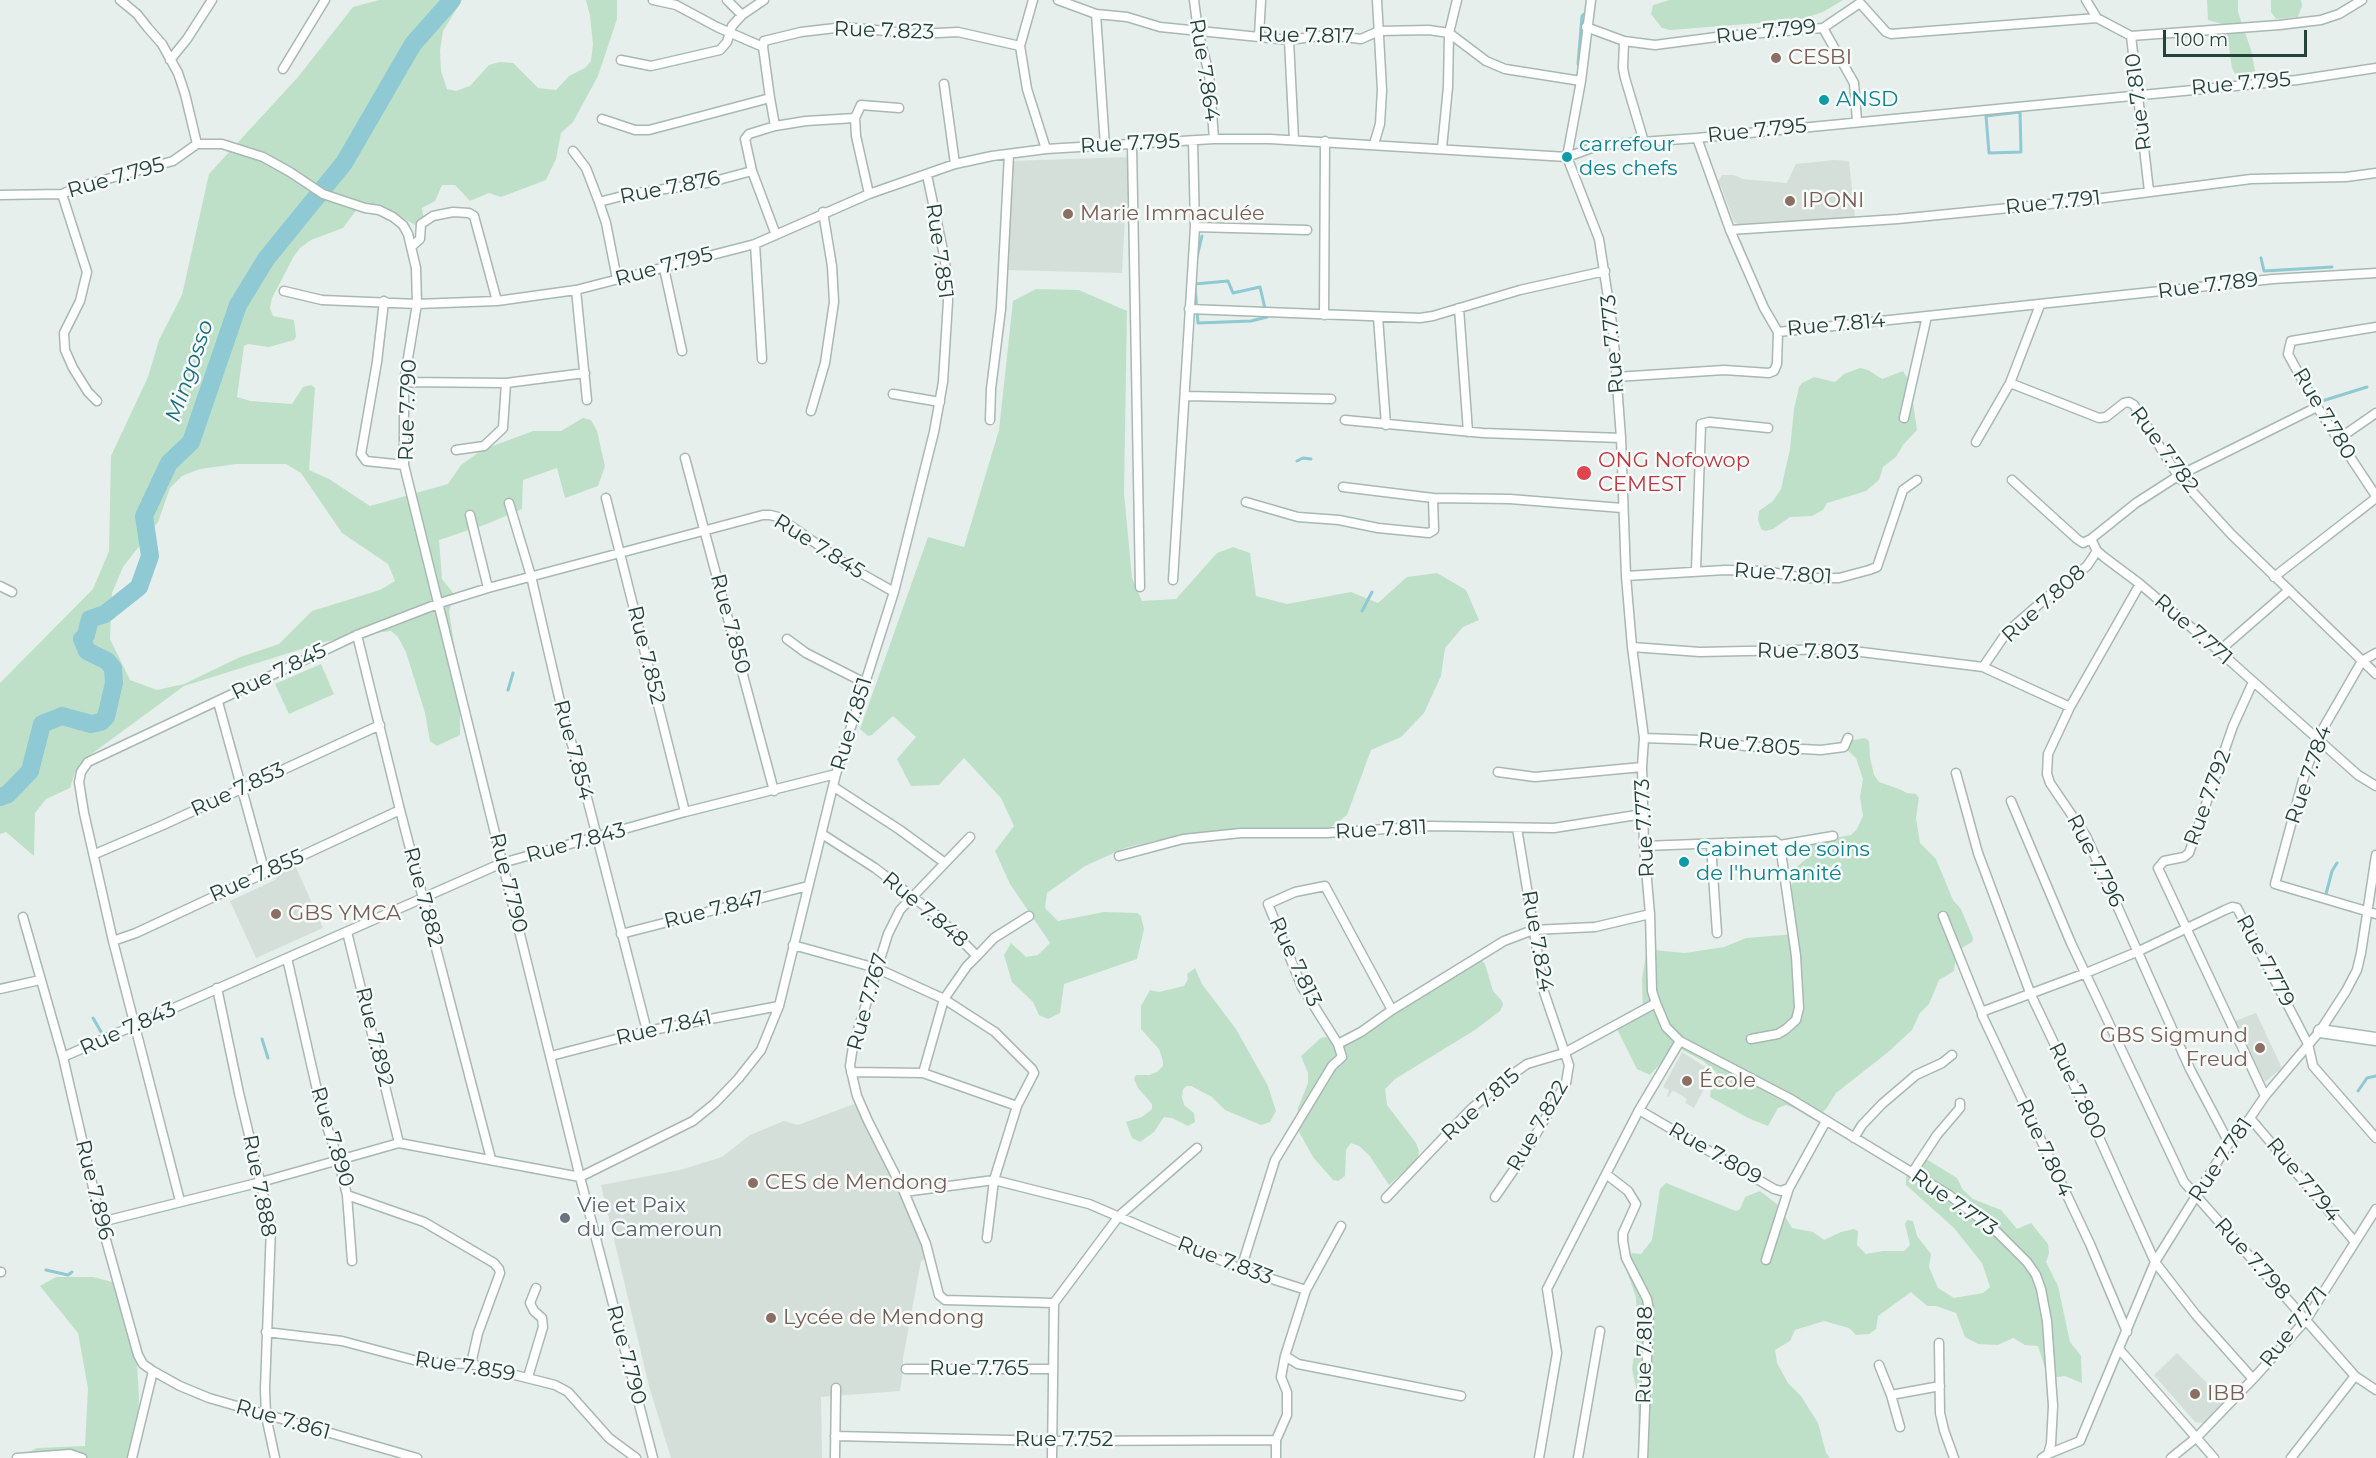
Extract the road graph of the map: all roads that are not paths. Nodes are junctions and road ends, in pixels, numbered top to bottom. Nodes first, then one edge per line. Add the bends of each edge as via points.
1 (120, 0) edge
2 (212, 0) edge
3 (325, 0) edge
4 (653, 0) edge
5 (727, 0) edge
6 (765, 0) edge
7 (1033, 0) edge
8 (1058, 0) edge
9 (1194, 0) edge
10 (1261, 0) edge
11 (1377, 0) edge
12 (1457, 0) edge
13 (1591, 0) edge
14 (2086, 0) edge
15 (2362, 0) edge
16 (1096, 14) junction
17 (742, 15) junction
18 (2097, 18) junction
19 (1586, 27) junction
20 (1823, 28) junction
21 (1198, 31) junction
22 (1379, 31) junction
23 (730, 33) junction
24 (1449, 33) junction
25 (1259, 36) junction
26 (2131, 36) junction
27 (1289, 40) junction
28 (1624, 41) junction
29 (763, 46) junction
30 (1020, 46) junction
31 (170, 60) junction
32 (621, 60) dead end
33 (2376, 68) edge
34 (283, 69) dead end
35 (1581, 81) junction
36 (944, 84) dead end
37 (2139, 93) junction
38 (770, 98) junction
39 (899, 108) dead end
40 (855, 118) junction
41 (602, 119) dead end
42 (1857, 121) junction
43 (775, 126) junction
44 (1697, 138) junction
45 (1214, 140) junction
46 (1294, 140) junction
47 (1193, 141) junction
48 (1325, 141) junction
49 (1644, 142) junction
50 (197, 144) junction
51 (1132, 144) junction
52 (1374, 144) junction
53 (1105, 146) junction
54 (1442, 148) junction
55 (1046, 149) junction
56 (573, 152) dead end
57 (1009, 154) junction
58 (1567, 157) junction
59 (955, 164) junction
60 (752, 171) junction
61 (2376, 173) edge
62 (927, 175) junction
63 (2149, 191) junction
64 (62, 194) junction
65 (869, 194) junction
66 (0, 195) edge
67 (599, 202) junction
68 (823, 212) junction
69 (1195, 227) junction
70 (1307, 230) dead end
71 (1730, 230) junction
72 (776, 235) junction
73 (755, 244) junction
74 (411, 247) junction
75 (664, 267) junction
76 (1605, 271) junction
77 (2376, 273) edge
78 (617, 279) junction
79 (576, 290) junction
80 (284, 291) dead end
81 (497, 300) junction
82 (384, 302) junction
83 (417, 304) junction
84 (2040, 305) junction
85 (1189, 309) junction
86 (1459, 309) junction
87 (1324, 315) junction
88 (1927, 316) junction
89 (1378, 317) junction
90 (2376, 327) edge
91 (1778, 332) junction
92 (682, 351) dead end
93 (762, 359) dead end
94 (585, 373) junction
95 (1616, 377) junction
96 (404, 382) junction
97 (506, 383) junction
98 (2010, 383) junction
99 (893, 394) dead end
100 (1185, 396) junction
101 (1331, 399) dead end
102 (587, 400) dead end
103 (97, 401) dead end
104 (940, 402) junction
105 (2317, 407) junction
106 (811, 411) dead end
107 (2376, 413) edge
108 (1904, 418) dead end
109 (990, 420) dead end
110 (1345, 420) dead end
111 (1386, 425) junction
112 (1768, 428) dead end
113 (1467, 432) junction
114 (1621, 438) junction
115 (2337, 440) junction
116 (1976, 442) dead end
117 (456, 450) dead end
118 (685, 458) dead end
119 (404, 465) junction
120 (2178, 476) junction
121 (1917, 480) dead end
122 (2013, 480) dead end
123 (1343, 487) dead end
124 (2376, 497) edge
125 (606, 498) dead end
126 (1433, 498) junction
127 (1246, 502) dead end
128 (509, 503) dead end
129 (1622, 508) junction
130 (470, 515) dead end
131 (704, 531) junction
132 (2091, 540) junction
133 (2097, 551) junction
134 (620, 553) junction
135 (1696, 570) junction
136 (531, 576) junction
137 (1626, 576) junction
138 (2274, 577) junction
139 (1173, 580) dead end
140 (2140, 584) junction
141 (0, 586) edge
142 (1140, 587) dead end
143 (488, 588) junction
144 (2288, 591) junction
145 (12, 592) dead end
146 (894, 592) junction
147 (440, 603) junction
148 (357, 635) junction
149 (787, 639) dead end
150 (1632, 647) junction
151 (2219, 651) junction
152 (2376, 653) edge
153 (2362, 661) junction
154 (1983, 667) junction
155 (2376, 674) edge
156 (2253, 682) junction
157 (865, 683) junction
158 (218, 702) junction
159 (2070, 707) junction
160 (380, 725) junction
161 (1644, 738) junction
162 (1848, 738) dead end
163 (2317, 739) junction
164 (1642, 767) junction
165 (1498, 772) dead end
166 (1956, 773) dead end
167 (836, 774) junction
168 (2376, 786) edge
169 (834, 787) junction
170 (241, 788) junction
171 (774, 791) junction
172 (2011, 801) dead end
173 (400, 810) junction
174 (685, 813) junction
175 (1643, 814) junction
176 (1517, 828) junction
177 (822, 834) junction
178 (1833, 836) dead end
179 (970, 837) dead end
180 (596, 838) junction
181 (1711, 845) junction
182 (1780, 845) junction
183 (1644, 846) junction
184 (95, 854) junction
185 (2376, 855) edge
186 (1119, 856) dead end
187 (502, 863) junction
188 (945, 863) junction
189 (265, 873) junction
190 (808, 886) junction
191 (912, 896) junction
192 (423, 897) junction
193 (2366, 911) junction
194 (1650, 914) junction
195 (2376, 914) edge
196 (1029, 916) dead end
197 (1943, 916) dead end
198 (23, 917) dead end
199 (2186, 928) junction
200 (1533, 930) junction
201 (347, 932) junction
202 (1718, 933) dead end
203 (621, 934) junction
204 (113, 941) junction
205 (793, 945) junction
206 (2139, 951) junction
207 (977, 956) junction
208 (287, 958) junction
209 (876, 968) junction
210 (2086, 974) junction
211 (40, 980) junction
212 (217, 988) junction
213 (0, 989) edge
214 (2031, 995) junction
215 (944, 999) junction
216 (1656, 1003) junction
217 (779, 1006) junction
218 (1392, 1010) junction
219 (1982, 1013) junction
220 (135, 1027) junction
221 (647, 1031) junction
222 (2319, 1031) junction
223 (1751, 1039) dead end
224 (2376, 1039) edge
225 (1680, 1041) junction
226 (1338, 1044) junction
227 (2308, 1044) junction
228 (1564, 1053) junction
229 (1952, 1055) dead end
230 (551, 1056) junction
231 (63, 1057) junction
232 (851, 1072) junction
233 (923, 1074) junction
234 (2265, 1096) junction
235 (1960, 1103) dead end
236 (1017, 1106) junction
237 (1639, 1110) junction
238 (2250, 1118) junction
239 (1826, 1121) junction
240 (1854, 1138) junction
241 (2376, 1138) edge
242 (399, 1143) junction
243 (2229, 1143) junction
244 (1197, 1148) dead end
245 (491, 1159) junction
246 (338, 1160) junction
247 (1912, 1173) junction
248 (1606, 1174) junction
249 (580, 1177) junction
250 (994, 1180) junction
251 (261, 1182) junction
252 (1789, 1188) junction
253 (904, 1192) junction
254 (347, 1195) junction
255 (1495, 1197) dead end
256 (2195, 1197) junction
257 (1386, 1198) dead end
258 (180, 1201) junction
259 (2376, 1209) edge
260 (1119, 1216) junction
261 (101, 1222) junction
262 (1341, 1226) dead end
263 (987, 1238) dead end
264 (2355, 1242) junction
265 (1766, 1260) dead end
266 (352, 1261) dead end
267 (2155, 1262) junction
268 (1241, 1269) junction
269 (536, 1288) dead end
270 (1306, 1290) junction
271 (1054, 1303) junction
272 (2306, 1320) junction
273 (1600, 1331) dead end
274 (266, 1332) junction
275 (2127, 1332) junction
276 (1940, 1343) dead end
277 (2120, 1349) junction
278 (1285, 1356) junction
279 (471, 1364) junction
280 (1879, 1365) dead end
281 (906, 1369) dead end
282 (1053, 1369) junction
283 (153, 1371) junction
284 (2355, 1376) junction
285 (528, 1377) junction
286 (2253, 1379) junction
287 (1940, 1386) junction
288 (836, 1388) dead end
289 (2376, 1390) edge
290 (1891, 1395) junction
291 (1461, 1396) dead end
292 (266, 1416) junction
293 (1900, 1427) dead end
294 (835, 1436) junction
295 (2197, 1437) junction
296 (1276, 1440) junction
297 (1052, 1441) junction
298 (2045, 1456) edge
299 (17, 1458) edge
300 (82, 1458) edge
301 (132, 1458) edge
302 (275, 1458) edge
303 (417, 1458) edge
304 (636, 1458) edge
305 (653, 1458) edge
306 (835, 1458) edge
307 (1052, 1458) edge
308 (1276, 1458) edge
309 (1539, 1458) edge
310 (1578, 1458) edge
311 (1643, 1458) edge
312 (1954, 1458) edge
313 (2171, 1458) edge
314 (2214, 1458) edge
315 (2291, 1458) edge

1 - 31 street via 162,44
2 - 31 street
3 - 34 street
4 - 23 street via 676,5
5 - 17 street
6 - 17 street
7 - 30 street
8 - 16 street, Rue 7.817
9 - 21 street, Rue 7.864
10 - 25 street
11 - 22 street
12 - 24 street
13 - 19 street
14 - 18 street
15 - 26 street via 2321,20
16 - 21 street, Rue 7.817
16 - 53 street
17 - 23 street
18 - 20 street, Rue 7.799 via 1891,34 1860,3
18 - 26 street, Rue 7.810
19 - 28 street, Rue 7.799
19 - 35 street
20 - 28 street, Rue 7.799 via 1655,45
20 - 42 street via 1854,84
21 - 25 street, Rue 7.817
21 - 45 street, Rue 7.864 via 1209,74
22 - 24 street, Rue 7.817
22 - 27 street, Rue 7.817 via 1360,39 1328,35
22 - 52 street via 1382,90 1380,124
23 - 29 street
23 - 32 street via 720,50 651,66
24 - 35 street via 1486,61 1505,69
24 - 54 street
25 - 27 street, Rue 7.817
26 - 37 street, Rue 7.810
27 - 46 street
28 - 49 street via 1623,68
29 - 30 street, Rue 7.823 via 768,39 844,27 918,34 958,32
29 - 38 street
30 - 55 street via 1026,89
31 - 50 street via 185,94
33 - 37 street, Rue 7.795 via 2297,80
35 - 58 street
36 - 59 street
37 - 42 street, Rue 7.795
37 - 63 street, Rue 7.810
38 - 41 street via 649,130 635,130
38 - 43 street
39 - 40 street via 861,105
40 - 43 street
40 - 65 street
42 - 44 street, Rue 7.795
43 - 60 street via 745,139
44 - 49 street, Rue 7.795
44 - 71 street, Rue 7.814
45 - 46 street, Rue 7.795
45 - 47 street, Rue 7.795
46 - 48 street, Rue 7.795
47 - 51 street, Rue 7.795
47 - 69 street
48 - 52 street, Rue 7.795
48 - 87 street
49 - 58 street, Rue 7.795 via 1600,145
50 - 64 street, Rue 7.795 via 173,161
50 - 74 street via 222,144 263,157 323,194 379,210 403,225
51 - 53 street, Rue 7.795
51 - 142 street
52 - 54 street, Rue 7.795
53 - 55 street, Rue 7.795
54 - 58 street, Rue 7.795
55 - 57 street, Rue 7.795
56 - 67 street via 586,168
57 - 59 street, Rue 7.795
57 - 109 street via 1001,309
58 - 76 street, Rue 7.773 via 1595,226
59 - 62 street, Rue 7.795
60 - 67 street, Rue 7.876
60 - 72 street
61 - 63 street, Rue 7.791 via 2277,177
62 - 65 street, Rue 7.795
62 - 104 street, Rue 7.851 via 947,283
63 - 71 street, Rue 7.791 via 1898,219
64 - 66 street, Rue 7.795
64 - 103 street via 87,272 80,302 64,333 65,350 72,368
65 - 68 street, Rue 7.795
67 - 78 street, Rue 7.876
68 - 72 street, Rue 7.795
68 - 106 street via 834,302 825,363
69 - 70 street
69 - 85 street
71 - 91 street, Rue 7.814
72 - 73 street, Rue 7.795
73 - 75 street, Rue 7.795
73 - 93 street
74 - 81 street via 419,242 421,224 433,216 453,212 474,216
74 - 83 street
75 - 78 street, Rue 7.795
75 - 92 street
76 - 86 street via 1520,290
76 - 95 street, Rue 7.773
77 - 84 street, Rue 7.789 via 2273,279
78 - 79 street, Rue 7.795
79 - 81 street, Rue 7.795
79 - 94 street
80 - 82 street, Rue 7.795 via 322,300
81 - 83 street, Rue 7.795
82 - 83 street, Rue 7.795
82 - 119 street via 362,454 366,461
83 - 96 street, Rue 7.790
84 - 88 street, Rue 7.789
84 - 98 street
85 - 87 street
85 - 100 street
86 - 89 street via 1420,318
86 - 113 street
87 - 89 street
88 - 91 street, Rue 7.814
88 - 108 street
89 - 111 street
90 - 105 street, Rue 7.780 via 2291,341 2289,354
91 - 95 street via 1777,364 1769,374 1724,370
94 - 97 street
94 - 102 street
95 - 114 street, Rue 7.773
96 - 97 street
96 - 119 street, Rue 7.790
97 - 117 street via 503,428 484,446
98 - 116 street
98 - 120 street, Rue 7.782 via 2099,418 2129,402
99 - 104 street
100 - 101 street
100 - 139 street
104 - 146 street, Rue 7.851
105 - 115 street, Rue 7.780
105 - 120 street
107 - 115 street
110 - 111 street
111 - 113 street
112 - 135 street via 1701,424
113 - 114 street
114 - 129 street, Rue 7.773
115 - 124 street, Rue 7.780
118 - 131 street, Rue 7.850
119 - 147 street, Rue 7.790
120 - 132 street via 2136,503
120 - 138 street, Rue 7.782
121 - 135 street, Rue 7.801 via 1903,490 1877,567 1839,578
122 - 132 street via 2077,539 2083,543
123 - 126 street
124 - 138 street
125 - 134 street, Rue 7.852
126 - 127 street via 1434,530 1429,533 1298,517
126 - 129 street via 1510,499
128 - 136 street, Rue 7.854
129 - 137 street, Rue 7.773
130 - 143 street
131 - 134 street, Rue 7.845
131 - 146 street, Rue 7.845 via 762,516 778,517
131 - 171 street, Rue 7.850
132 - 133 street, Rue 7.771
133 - 140 street, Rue 7.771
133 - 154 street, Rue 7.808 via 2088,566 2007,632
134 - 136 street, Rue 7.845
134 - 174 street, Rue 7.852
135 - 137 street, Rue 7.801
136 - 143 street, Rue 7.845
136 - 180 street, Rue 7.854
137 - 150 street, Rue 7.773
138 - 144 street, Rue 7.782
140 - 151 street, Rue 7.771
140 - 159 street, Rue 7.796
141 - 145 street
143 - 147 street, Rue 7.845
144 - 151 street
144 - 153 street, Rue 7.782
146 - 157 street, Rue 7.851
147 - 148 street, Rue 7.845
147 - 187 street, Rue 7.790
148 - 158 street, Rue 7.845
148 - 160 street, Rue 7.882
149 - 157 street
150 - 154 street, Rue 7.803 via 1700,652 1837,649
150 - 161 street, Rue 7.773
151 - 156 street, Rue 7.771
152 - 153 street
153 - 155 street, Rue 7.782
153 - 163 street, Rue 7.784
154 - 159 street, Rue 7.808
156 - 163 street, Rue 7.771
156 - 199 street, Rue 7.792 via 2233,726 2189,852 2184,857 2164,861 2158,868
157 - 167 street, Rue 7.851
158 - 170 street
158 - 184 street, Rue 7.845 via 88,762 79,782
159 - 206 street, Rue 7.796 via 2048,754 2047,774 2086,836
160 - 170 street, Rue 7.853
160 - 173 street, Rue 7.882
161 - 162 street, Rue 7.805 via 1821,750 1844,747
161 - 164 street, Rue 7.773
163 - 168 street, Rue 7.771
163 - 193 street, Rue 7.784 via 2275,884
164 - 165 street via 1535,777
164 - 175 street, Rue 7.773
166 - 214 street, Rue 7.800 via 1978,853
167 - 169 street, Rue 7.851
167 - 171 street, Rue 7.843
169 - 177 street, Rue 7.851
169 - 188 street
170 - 184 street, Rue 7.853
170 - 189 street
171 - 174 street, Rue 7.843
172 - 210 street, Rue 7.798
173 - 189 street, Rue 7.855
173 - 192 street, Rue 7.882
174 - 180 street, Rue 7.843
175 - 176 street, Rue 7.811 via 1554,828
175 - 183 street, Rue 7.773
176 - 186 street, Rue 7.811 via 1430,826 1326,833 1241,833 1183,839
176 - 200 street, Rue 7.824
177 - 190 street, Rue 7.851
177 - 191 street, Rue 7.848
178 - 182 street
179 - 188 street, Rue 7.767
180 - 187 street, Rue 7.843
180 - 203 street, Rue 7.854
181 - 182 street via 1775,841
181 - 183 street
181 - 202 street
182 - 223 street via 1796,956 1799,1008 1796,1020 1786,1029
183 - 194 street, Rue 7.773
184 - 204 street, Rue 7.845
185 - 193 street, Rue 7.781
187 - 192 street, Rue 7.843
187 - 230 street, Rue 7.790
188 - 191 street, Rue 7.767
189 - 204 street, Rue 7.855
190 - 203 street, Rue 7.847
190 - 205 street, Rue 7.851
191 - 207 street, Rue 7.848
191 - 209 street, Rue 7.767 via 888,933
192 - 201 street, Rue 7.843
192 - 245 street, Rue 7.882
193 - 195 street
193 - 222 street, Rue 7.781 via 2357,970
194 - 200 street via 1595,927
194 - 216 street, Rue 7.773 via 1652,991
196 - 207 street via 994,938
197 - 219 street, Rue 7.804
198 - 211 street, Rue 7.896
199 - 206 street, Rue 7.779
199 - 227 street, Rue 7.779 via 2237,908
199 - 234 street
200 - 218 street via 1503,942
200 - 228 street, Rue 7.824 via 1544,992
201 - 208 street, Rue 7.843
201 - 242 street, Rue 7.892
203 - 221 street, Rue 7.854
204 - 220 street, Rue 7.845
205 - 209 street
205 - 217 street, Rue 7.851
206 - 210 street, Rue 7.779
206 - 243 street, Rue 7.796 via 2190,1069
207 - 215 street, Rue 7.848
208 - 212 street, Rue 7.843
208 - 246 street, Rue 7.890 via 322,1112
209 - 215 street
209 - 232 street, Rue 7.767 via 853,1046
210 - 214 street, Rue 7.779
210 - 256 street, Rue 7.798 via 2170,1158
211 - 213 street
211 - 231 street, Rue 7.896
212 - 220 street, Rue 7.843
212 - 251 street, Rue 7.888
214 - 219 street
214 - 267 street, Rue 7.800
215 - 233 street, Rue 7.848
215 - 236 street via 995,1032 1033,1071
216 - 225 street, Rue 7.773 via 1666,1027
216 - 228 street, Rue 7.815
217 - 221 street, Rue 7.841
217 - 249 street, Rue 7.851 via 761,1050 704,1113
218 - 226 street
218 - 226 street, Rue 7.813 via 1325,886 1295,892 1268,904 1302,987
219 - 275 street, Rue 7.804
220 - 231 street, Rue 7.843
220 - 258 street, Rue 7.845
221 - 230 street, Rue 7.841
222 - 224 street
222 - 227 street, Rue 7.781
225 - 237 street
225 - 239 street, Rue 7.773
226 - 268 street via 1342,1057 1332,1066 1275,1160
227 - 234 street, Rue 7.781
227 - 241 street, Rue 7.779 via 2313,1066
228 - 255 street, Rue 7.822 via 1569,1065 1566,1083
228 - 257 street, Rue 7.815 via 1527,1064 1506,1079 1471,1109
229 - 240 street via 1916,1075 1882,1104
230 - 249 street, Rue 7.790
231 - 261 street, Rue 7.896
232 - 233 street
232 - 253 street, Rue 7.767 via 868,1121
233 - 236 street
234 - 238 street, Rue 7.781
235 - 247 street
236 - 250 street
237 - 248 street
237 - 252 street, Rue 7.809 via 1774,1189
238 - 243 street, Rue 7.781
238 - 264 street, Rue 7.794
239 - 240 street, Rue 7.773
239 - 252 street, Rue 7.809
240 - 247 street, Rue 7.773
242 - 245 street
242 - 246 street
243 - 256 street, Rue 7.781
244 - 260 street
245 - 249 street
246 - 251 street
246 - 254 street, Rue 7.890
247 - 298 street, Rue 7.773 via 1996,1231 2036,1275 2047,1321 2053,1406 2053,1435
248 - 309 street via 1548,1289 1557,1353
248 - 311 street, Rue 7.818 via 1628,1191 1636,1204 1623,1241 1626,1258 1649,1310
249 - 305 street, Rue 7.790
250 - 253 street, Rue 7.833
250 - 260 street, Rue 7.833 via 1089,1203
250 - 263 street
251 - 258 street
251 - 274 street, Rue 7.888 via 271,1241
252 - 265 street
253 - 271 street, Rue 7.767 via 926,1244 939,1295 945,1300
254 - 266 street
254 - 279 street, Rue 7.890 via 424,1222 497,1265 500,1273
256 - 267 street, Rue 7.781
256 - 272 street, Rue 7.798
258 - 261 street
259 - 264 street, Rue 7.771
260 - 268 street, Rue 7.833
260 - 271 street
261 - 283 street, Rue 7.896 via 138,1356
262 - 270 street
264 - 272 street, Rue 7.771
267 - 275 street, Rue 7.781
267 - 286 street, Rue 7.800
268 - 270 street, Rue 7.833
269 - 285 street via 530,1303 542,1318 543,1327
270 - 278 street
271 - 282 street
272 - 284 street, Rue 7.798
272 - 286 street, Rue 7.771
273 - 310 street
274 - 279 street, Rue 7.859 via 342,1341 421,1362
274 - 292 street, Rue 7.888
275 - 277 street, Rue 7.781
276 - 287 street
277 - 295 street
277 - 298 street, Rue 7.781 via 2080,1442
278 - 291 street via 1308,1367
278 - 296 street via 1281,1377 1287,1392 1287,1415
279 - 285 street, Rue 7.859
280 - 290 street
281 - 282 street, Rue 7.765
282 - 297 street
283 - 292 street, Rue 7.861 via 209,1398
283 - 301 street
284 - 289 street, Rue 7.798
284 - 315 street
285 - 304 street, Rue 7.859 via 567,1392 609,1438
286 - 295 street, Rue 7.771
287 - 290 street
287 - 312 street via 1940,1413
288 - 294 street
290 - 293 street
292 - 302 street, Rue 7.888
292 - 303 street, Rue 7.861
294 - 297 street, Rue 7.752
294 - 306 street
295 - 313 street, Rue 7.771
295 - 314 street
296 - 297 street, Rue 7.752
296 - 308 street
297 - 307 street
299 - 300 street via 70,1454

